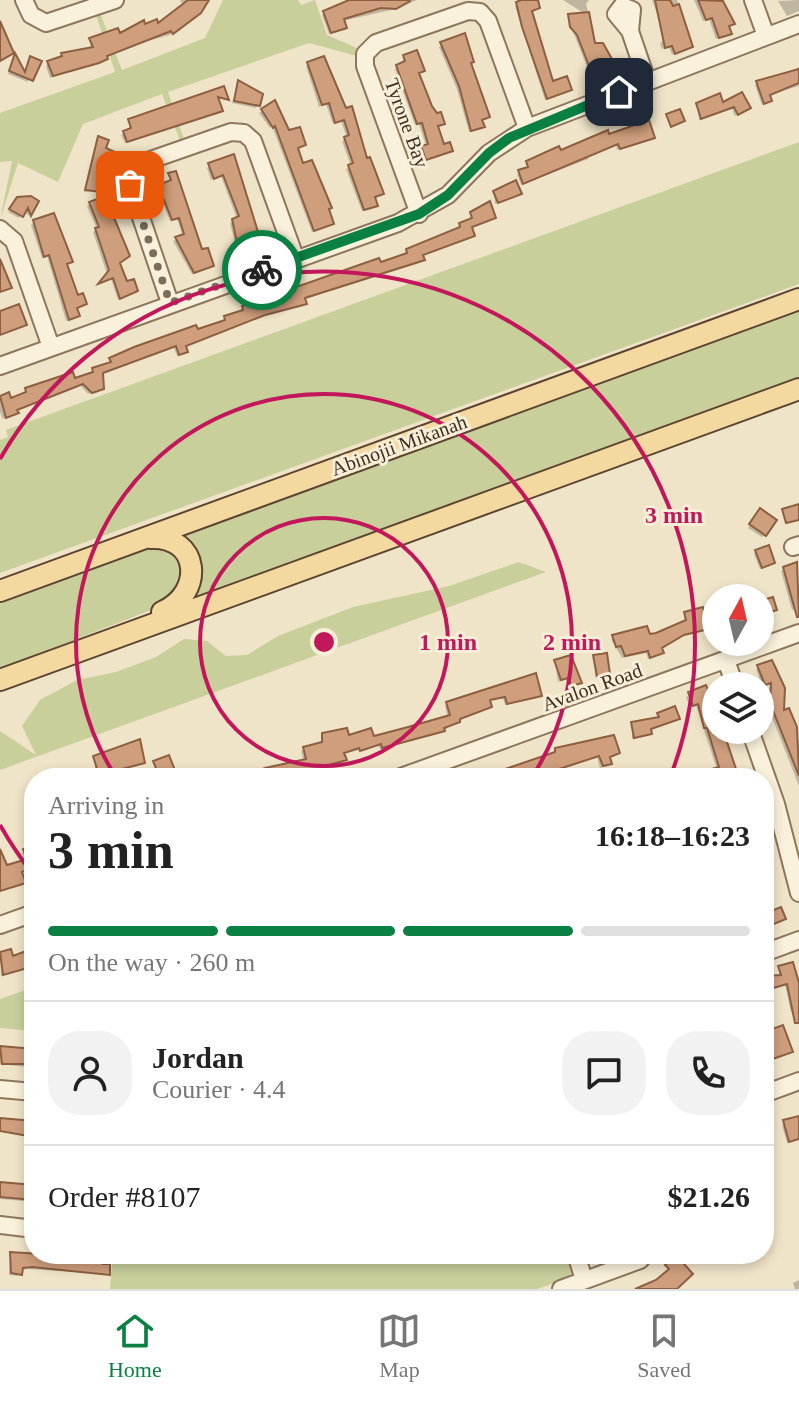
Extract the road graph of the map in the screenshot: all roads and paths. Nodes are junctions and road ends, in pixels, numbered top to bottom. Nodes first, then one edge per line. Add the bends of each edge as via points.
1 (24, 0) edge
2 (115, 0) edge
3 (753, 0) edge
4 (799, 24) edge
5 (630, 31) dead end
6 (766, 36) junction
7 (647, 81) junction
8 (527, 128) junction
9 (419, 214) junction
10 (0, 229) edge
11 (295, 257) junction
12 (799, 299) edge
13 (170, 303) junction
14 (51, 347) junction
15 (0, 366) edge
16 (799, 389) edge
17 (147, 538) junction
18 (0, 591) edge
19 (799, 633) edge
20 (726, 660) junction
21 (26, 670) junction
22 (730, 672) edge
23 (0, 680) edge
24 (754, 744) edge
25 (438, 768) edge
26 (760, 768) edge
27 (774, 818) edge
28 (799, 893) edge
29 (24, 917) edge
30 (0, 925) edge
31 (799, 940) edge
32 (774, 949) edge
33 (799, 1081) edge
34 (0, 1089) edge
35 (774, 1090) edge
36 (24, 1091) edge
37 (0, 1225) edge
38 (24, 1228) edge
39 (579, 1264) edge
40 (629, 1264) edge
41 (584, 1280) junction
42 (561, 1289) edge

1 - 2 street via 31,15 46,23
3 - 6 street
4 - 6 street
5 - 7 street
6 - 7 street
7 - 8 street
8 - 9 street via 499,144 448,195
8 - 9 street, Tyrone Bay via 488,21 480,12 468,11 376,43 365,54 365,66
9 - 11 street
10 - 14 street via 14,241
11 - 13 street
11 - 13 street via 253,141 244,133 231,132 142,163 131,173 130,185
12 - 17 main road, Abinojii Mikanah
13 - 14 street
14 - 15 street
16 - 21 main road
17 - 18 main road, Abinojii Mikanah
17 - 21 main road via 173,540 185,552 191,577 181,601
19 - 20 street, Avalon Road
20 - 22 street
20 - 25 street, Avalon Road
21 - 23 main road
24 - 26 street
27 - 28 street
29 - 30 street
31 - 32 street
33 - 35 street
34 - 36 street
37 - 38 street
39 - 41 street
40 - 41 street
41 - 42 street

